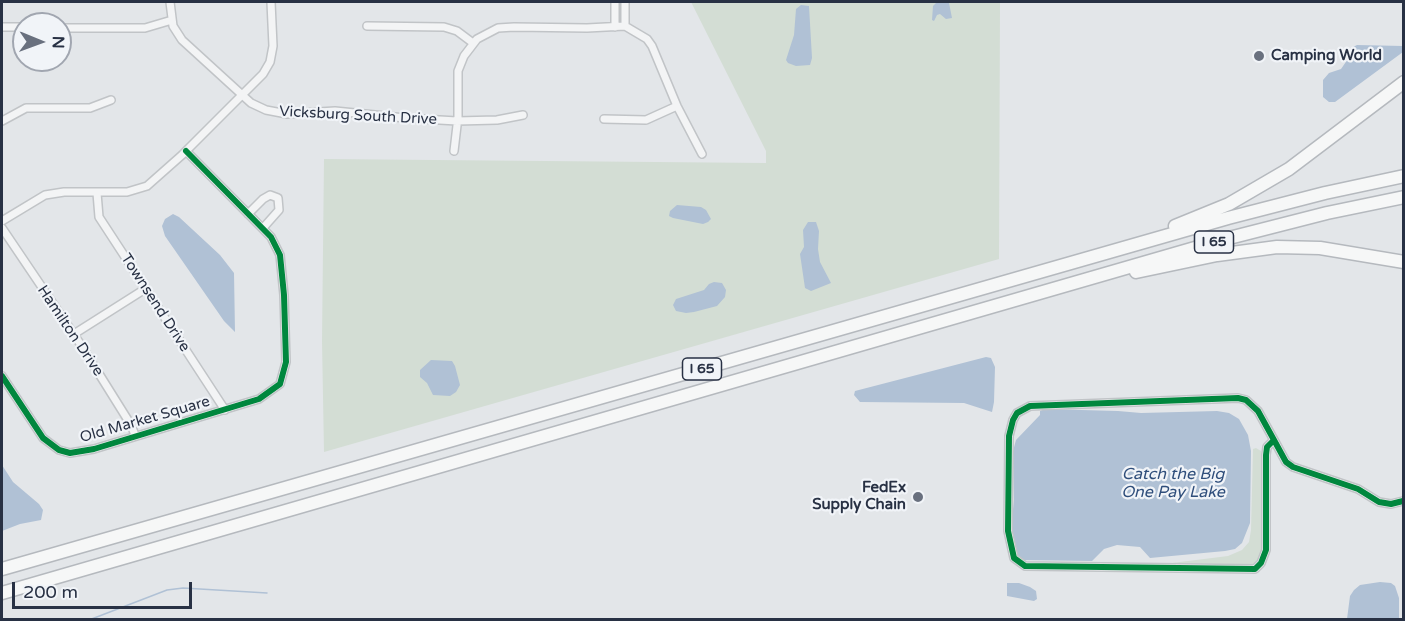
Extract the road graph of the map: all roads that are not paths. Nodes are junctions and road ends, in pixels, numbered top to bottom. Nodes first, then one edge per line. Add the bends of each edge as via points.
1 (170, 2) edge
2 (271, 2) edge
3 (615, 2) edge
4 (625, 2) edge
5 (172, 20) junction
6 (367, 26) dead end
7 (625, 26) junction
8 (615, 27) junction
9 (72, 28) edge
10 (473, 44) junction
11 (1404, 82) edge
12 (243, 94) junction
13 (111, 100) dead end
14 (677, 106) junction
15 (523, 115) dead end
16 (604, 119) dead end
17 (2, 121) edge
18 (458, 121) junction
19 (186, 151) junction
20 (454, 151) dead end
21 (702, 154) dead end
22 (1404, 176) edge
23 (97, 193) junction
24 (1404, 197) edge
25 (248, 214) junction
26 (2, 220) edge
27 (2, 228) edge
28 (262, 228) junction
29 (1131, 245) junction
30 (1404, 262) edge
31 (145, 289) junction
32 (1026, 296) junction
33 (74, 334) junction
34 (2, 376) edge
35 (225, 410) junction
36 (135, 435) junction
37 (1274, 440) junction
38 (1403, 501) edge
39 (2, 569) edge
40 (2, 593) edge

1 - 5 street, Vicksburg South Drive
2 - 12 street via 270,62
3 - 8 street
4 - 7 street
5 - 9 street via 145,28
5 - 12 street, Vicksburg South Drive via 182,39
6 - 10 street via 444,27 457,31
7 - 8 street
7 - 14 street via 652,46
8 - 10 street via 506,27 486,33
10 - 18 street via 458,71
11 - 29 highway via 1256,190
12 - 18 street, Vicksburg South Drive via 258,107 276,112 335,111
12 - 19 street
13 - 17 street via 90,108 26,108
14 - 16 street via 646,120
14 - 21 street
15 - 18 street, Vicksburg South Drive
18 - 20 street
19 - 23 street via 141,189
19 - 25 street, Old Market Square
22 - 29 highway, I 65 via 1325,192
23 - 26 street via 45,195
23 - 31 street, Townsend Drive via 99,218
24 - 32 highway, I 65 via 1233,237
25 - 28 street, Old Market Square
25 - 28 street via 270,195 278,198 279,210
27 - 33 street, Hamilton Drive
28 - 35 street, Old Market Square via 280,255 286,362 280,384 259,399
29 - 39 highway, I 65
30 - 32 highway via 1298,246 1251,249
31 - 33 street
31 - 35 street, Townsend Drive
32 - 40 highway, I 65
33 - 36 street, Hamilton Drive
34 - 36 street, Old Market Square via 43,438 59,450 77,453
35 - 36 street, Old Market Square
37 - 37 street via 1266,455 1266,550 1255,569 1025,566 1014,558 1008,531 1009,436 1013,420 1030,406 1238,398 1258,411
37 - 38 street via 1293,467 1358,489 1379,502

